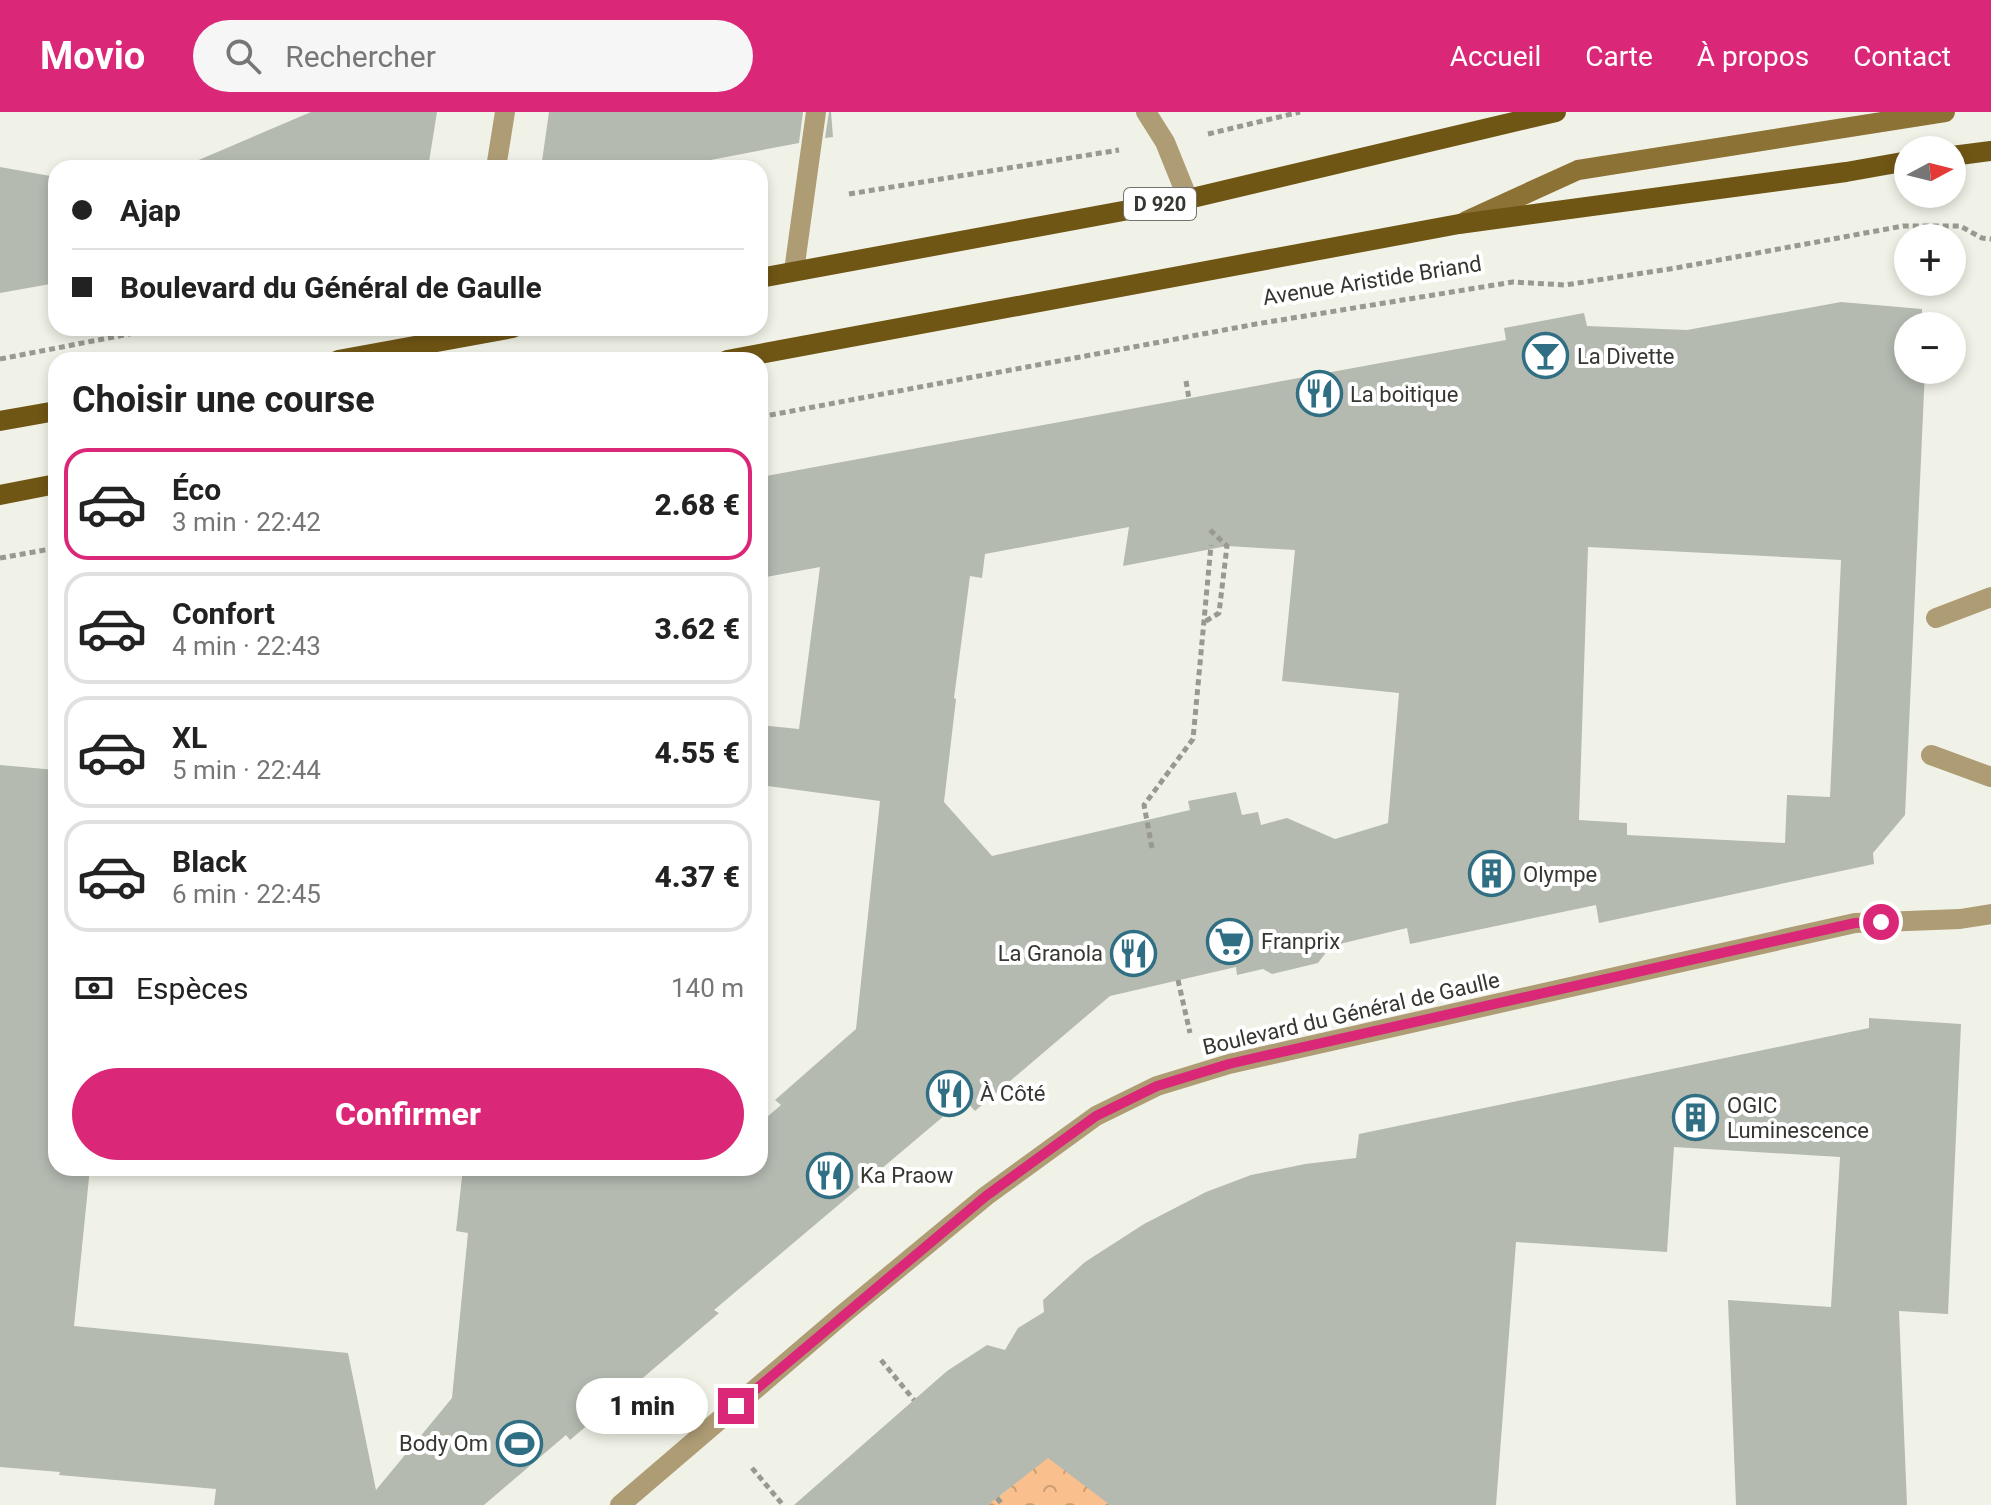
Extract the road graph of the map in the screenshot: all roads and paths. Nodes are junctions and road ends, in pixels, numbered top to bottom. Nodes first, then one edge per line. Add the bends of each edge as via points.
1 (505, 112) edge
2 (816, 112) edge
3 (1146, 112) edge
4 (1300, 112) edge
5 (1556, 112) edge
6 (1945, 112) edge
7 (1165, 142) junction
8 (1991, 151) edge
9 (1966, 154) edge
10 (497, 160) edge
11 (1894, 163) edge
12 (1188, 199) junction
13 (805, 202) junction
14 (1459, 224) junction
15 (1991, 239) edge
16 (794, 271) junction
17 (768, 276) edge
18 (119, 336) edge
19 (465, 336) edge
20 (380, 352) edge
21 (768, 352) edge
22 (0, 359) edge
23 (1186, 381) dead end
24 (1189, 399) dead end
25 (48, 412) edge
26 (768, 416) edge
27 (0, 421) edge
28 (48, 486) edge
29 (0, 495) edge
30 (1209, 529) dead end
31 (1211, 545) dead end
32 (48, 549) edge
33 (0, 558) edge
34 (1991, 597) edge
35 (1936, 618) dead end
36 (1205, 621) junction
37 (1931, 755) dead end
38 (1991, 777) edge
39 (1152, 848) dead end
40 (1991, 914) edge
41 (1178, 980) dead end
42 (1191, 1036) dead end
43 (881, 1360) dead end
44 (914, 1400) dead end
45 (752, 1468) dead end
46 (997, 1498) dead end
47 (620, 1505) edge
48 (783, 1505) edge
49 (1003, 1505) edge

1 - 10 street
2 - 13 street
3 - 7 street
4 - 7 path
5 - 12 main road, D 920
6 - 14 main road via 1578,170
7 - 12 street
7 - 13 path
8 - 9 main road
11 - 14 main road, Avenue Aristide Briand
12 - 16 main road, D 920
13 - 16 street
14 - 21 main road, Avenue Aristide Briand
15 - 26 path, Avenue Aristide Briand via 1960,226 1903,226 1565,285 1513,282
16 - 17 main road, D 920
18 - 22 path
19 - 20 main road
23 - 24 path
25 - 27 main road
28 - 29 main road
30 - 36 path via 1227,546 1219,613
31 - 36 path
32 - 33 path
34 - 35 street
36 - 39 path via 1193,739 1144,805
37 - 38 street
40 - 47 street, Boulevard du Général de Gaulle via 1855,923 1229,1064 1157,1086 1096,1116 986,1196
41 - 42 path
43 - 44 path
45 - 48 path
46 - 49 path

